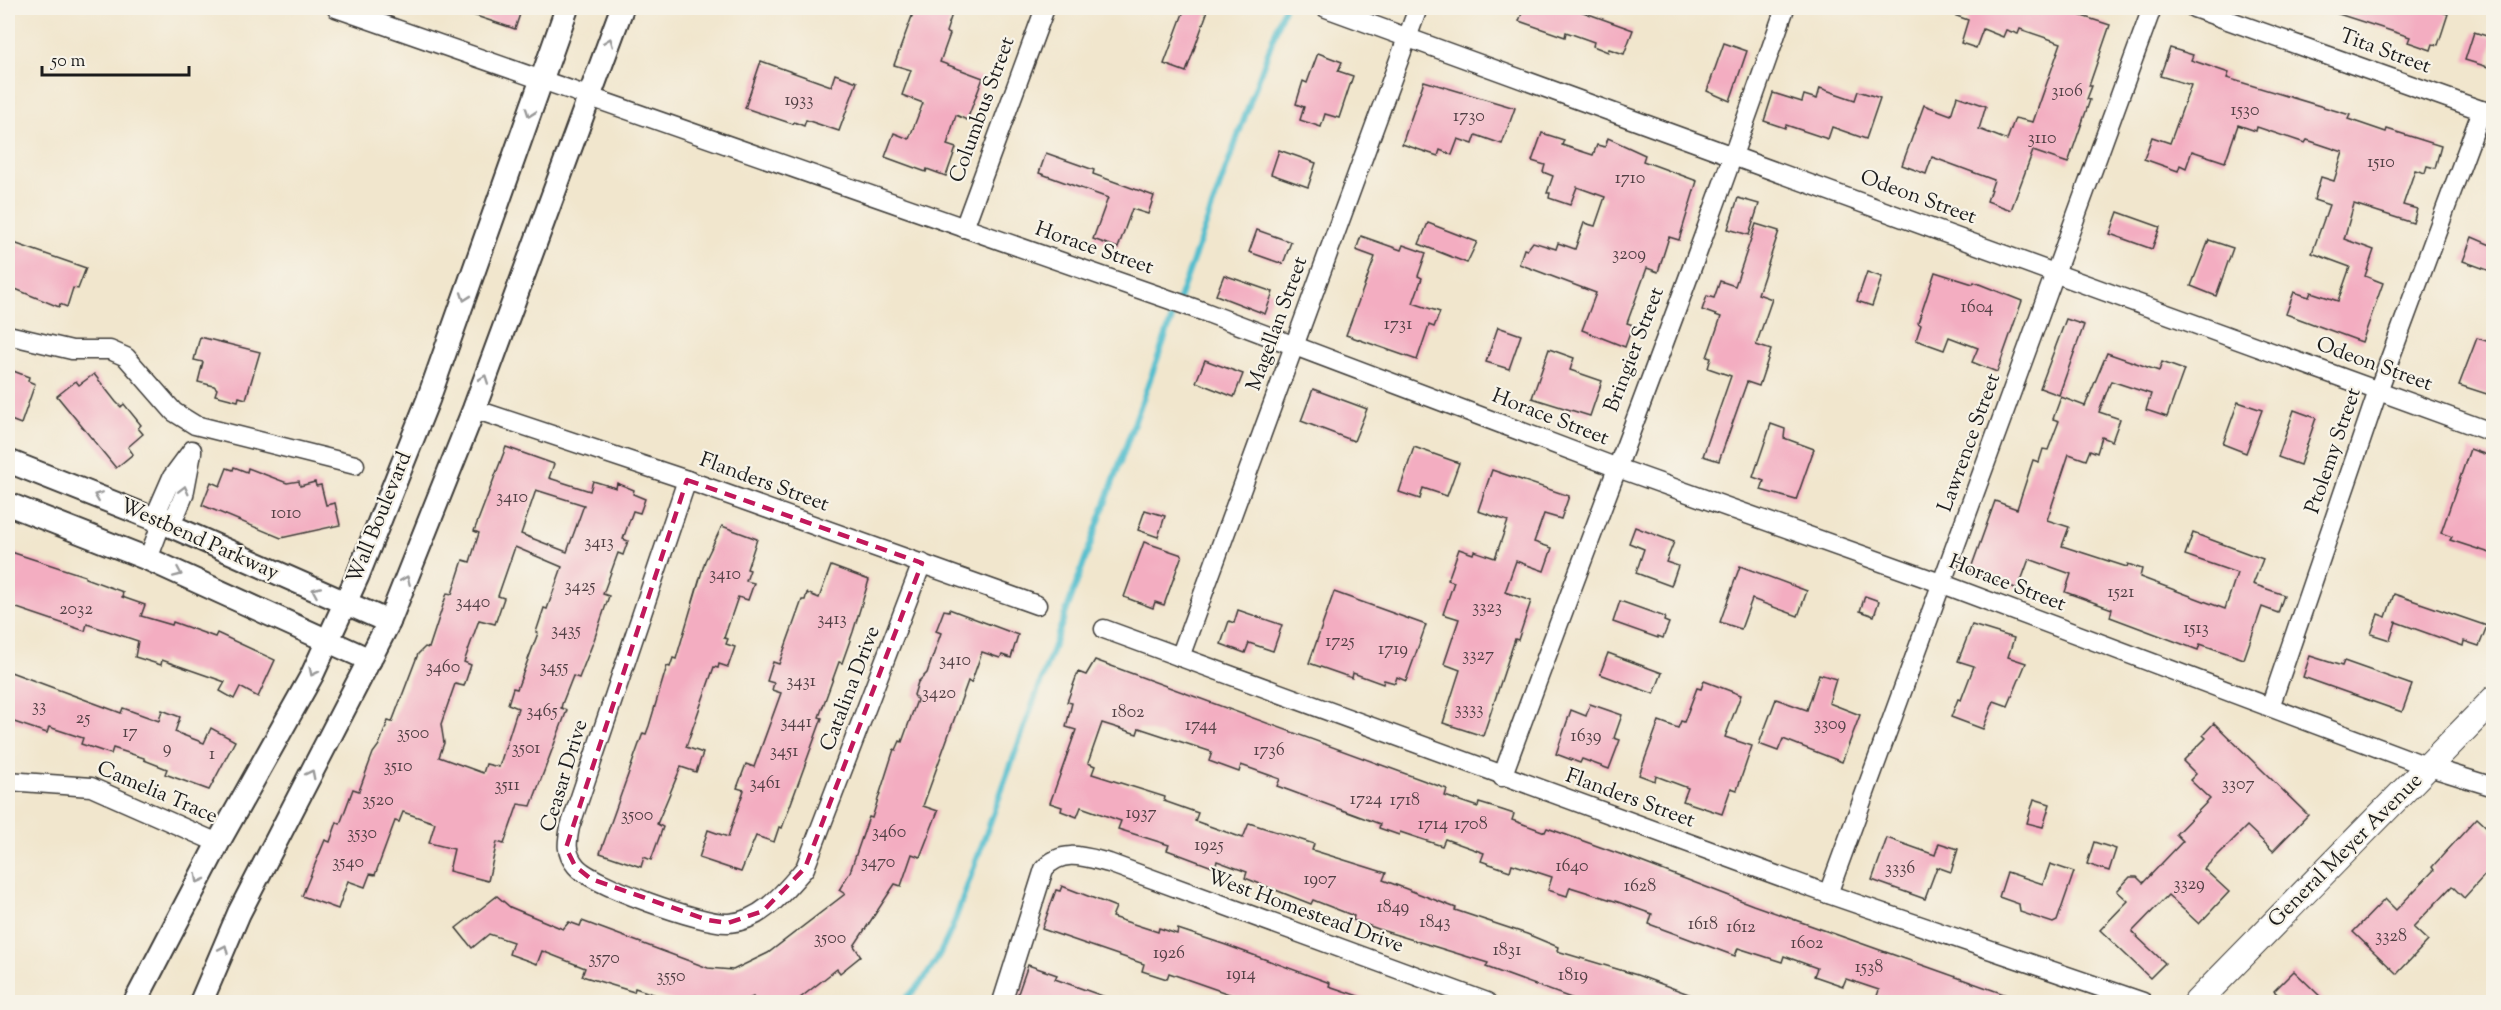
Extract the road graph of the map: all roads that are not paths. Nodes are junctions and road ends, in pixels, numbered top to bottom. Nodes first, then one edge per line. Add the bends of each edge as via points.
1 (336, 8) edge
2 (567, 8) edge
3 (622, 8) edge
4 (1045, 8) edge
5 (1326, 8) edge
6 (1418, 8) edge
7 (1785, 8) edge
8 (2152, 8) edge
9 (2194, 8) edge
10 (1408, 37) junction
11 (542, 80) junction
12 (589, 97) junction
13 (2488, 112) edge
14 (1733, 157) junction
15 (964, 228) junction
16 (2056, 271) junction
17 (8, 335) edge
18 (1294, 345) junction
19 (2378, 391) junction
20 (474, 409) junction
21 (200, 427) junction
22 (2493, 433) edge
23 (8, 461) edge
24 (355, 465) dead end
25 (1615, 467) junction
26 (687, 480) junction
27 (8, 504) edge
28 (162, 522) junction
29 (148, 559) junction
30 (922, 563) junction
31 (1943, 584) junction
32 (344, 604) junction
33 (1037, 605) dead end
34 (389, 622) junction
35 (1104, 629) dead end
36 (328, 641) junction
37 (1180, 657) junction
38 (370, 660) junction
39 (2493, 699) edge
40 (2270, 707) junction
41 (2429, 767) junction
42 (1502, 777) junction
43 (8, 781) edge
44 (2493, 787) edge
45 (821, 830) joint
46 (218, 843) junction
47 (1828, 894) junction
48 (135, 1002) edge
49 (201, 1002) edge
50 (1002, 1002) edge
51 (1487, 1002) edge
52 (2143, 1002) edge
53 (2197, 1002) edge

1 - 11 street, Horace Street
2 - 11 street, Wall Boulevard
12 -> 3 street
4 - 15 street, Columbus Street
5 - 10 street, Odeon Street
6 - 10 street, Magellan Street
7 - 14 street, Bringier Street
8 - 16 street, Lawrence Street
9 - 13 street, Tita Street
10 - 14 street, Odeon Street
10 - 18 street, Magellan Street
11 - 12 street, Horace Street
11 -> 32 street, Wall Boulevard via 428,400
12 - 15 street, Horace Street
20 -> 12 street
13 - 19 street, Ptolemy Street
14 - 16 street, Odeon Street
14 - 25 street, Bringier Street
15 - 18 street, Horace Street
16 - 19 street, Odeon Street
16 - 31 street, Lawrence Street
17 - 21 street via 72,350 119,353 131,360 182,419
18 - 25 street, Horace Street
18 - 37 street, Magellan Street
19 - 22 street, Odeon Street
19 - 40 street, Ptolemy Street
20 - 26 street, Flanders Street
34 -> 20 street
21 - 24 street
21 - 28 street via 184,495 176,514
28 -> 23 street, Westbend Parkway
25 - 31 street, Horace Street
25 - 42 street, Bringier Street
26 - 30 street, Flanders Street
26 - 45 street, Ceasar Drive via 579,797 566,848 575,866 610,888 728,923 763,911 781,896 805,868
27 - 29 street, Westbend Parkway
28 - 29 street
32 -> 28 street, Westbend Parkway
29 -> 36 street, Westbend Parkway
30 - 33 street, Flanders Street
30 - 45 street, Catalina Drive
31 - 40 street, Horace Street
31 - 47 street, Lawrence Street
32 - 34 street, Westbend Parkway
32 - 36 street, Wall Boulevard
34 - 38 street
35 - 37 street, Flanders Street
36 - 38 street, Westbend Parkway
36 -> 46 street, Wall Boulevard
37 - 42 street, Flanders Street
49 -> 38 street via 239,913
39 - 41 main road, General Meyer Avenue
40 - 41 street, Horace Street
41 - 44 street, Horace Street
41 - 53 main road, General Meyer Avenue
42 - 47 street, Flanders Street
43 - 46 street, Camelia Trace via 91,787
46 -> 48 street, Wall Boulevard
47 - 52 street, Flanders Street
50 - 51 street, West Homestead Drive via 1044,869 1066,855 1109,863

